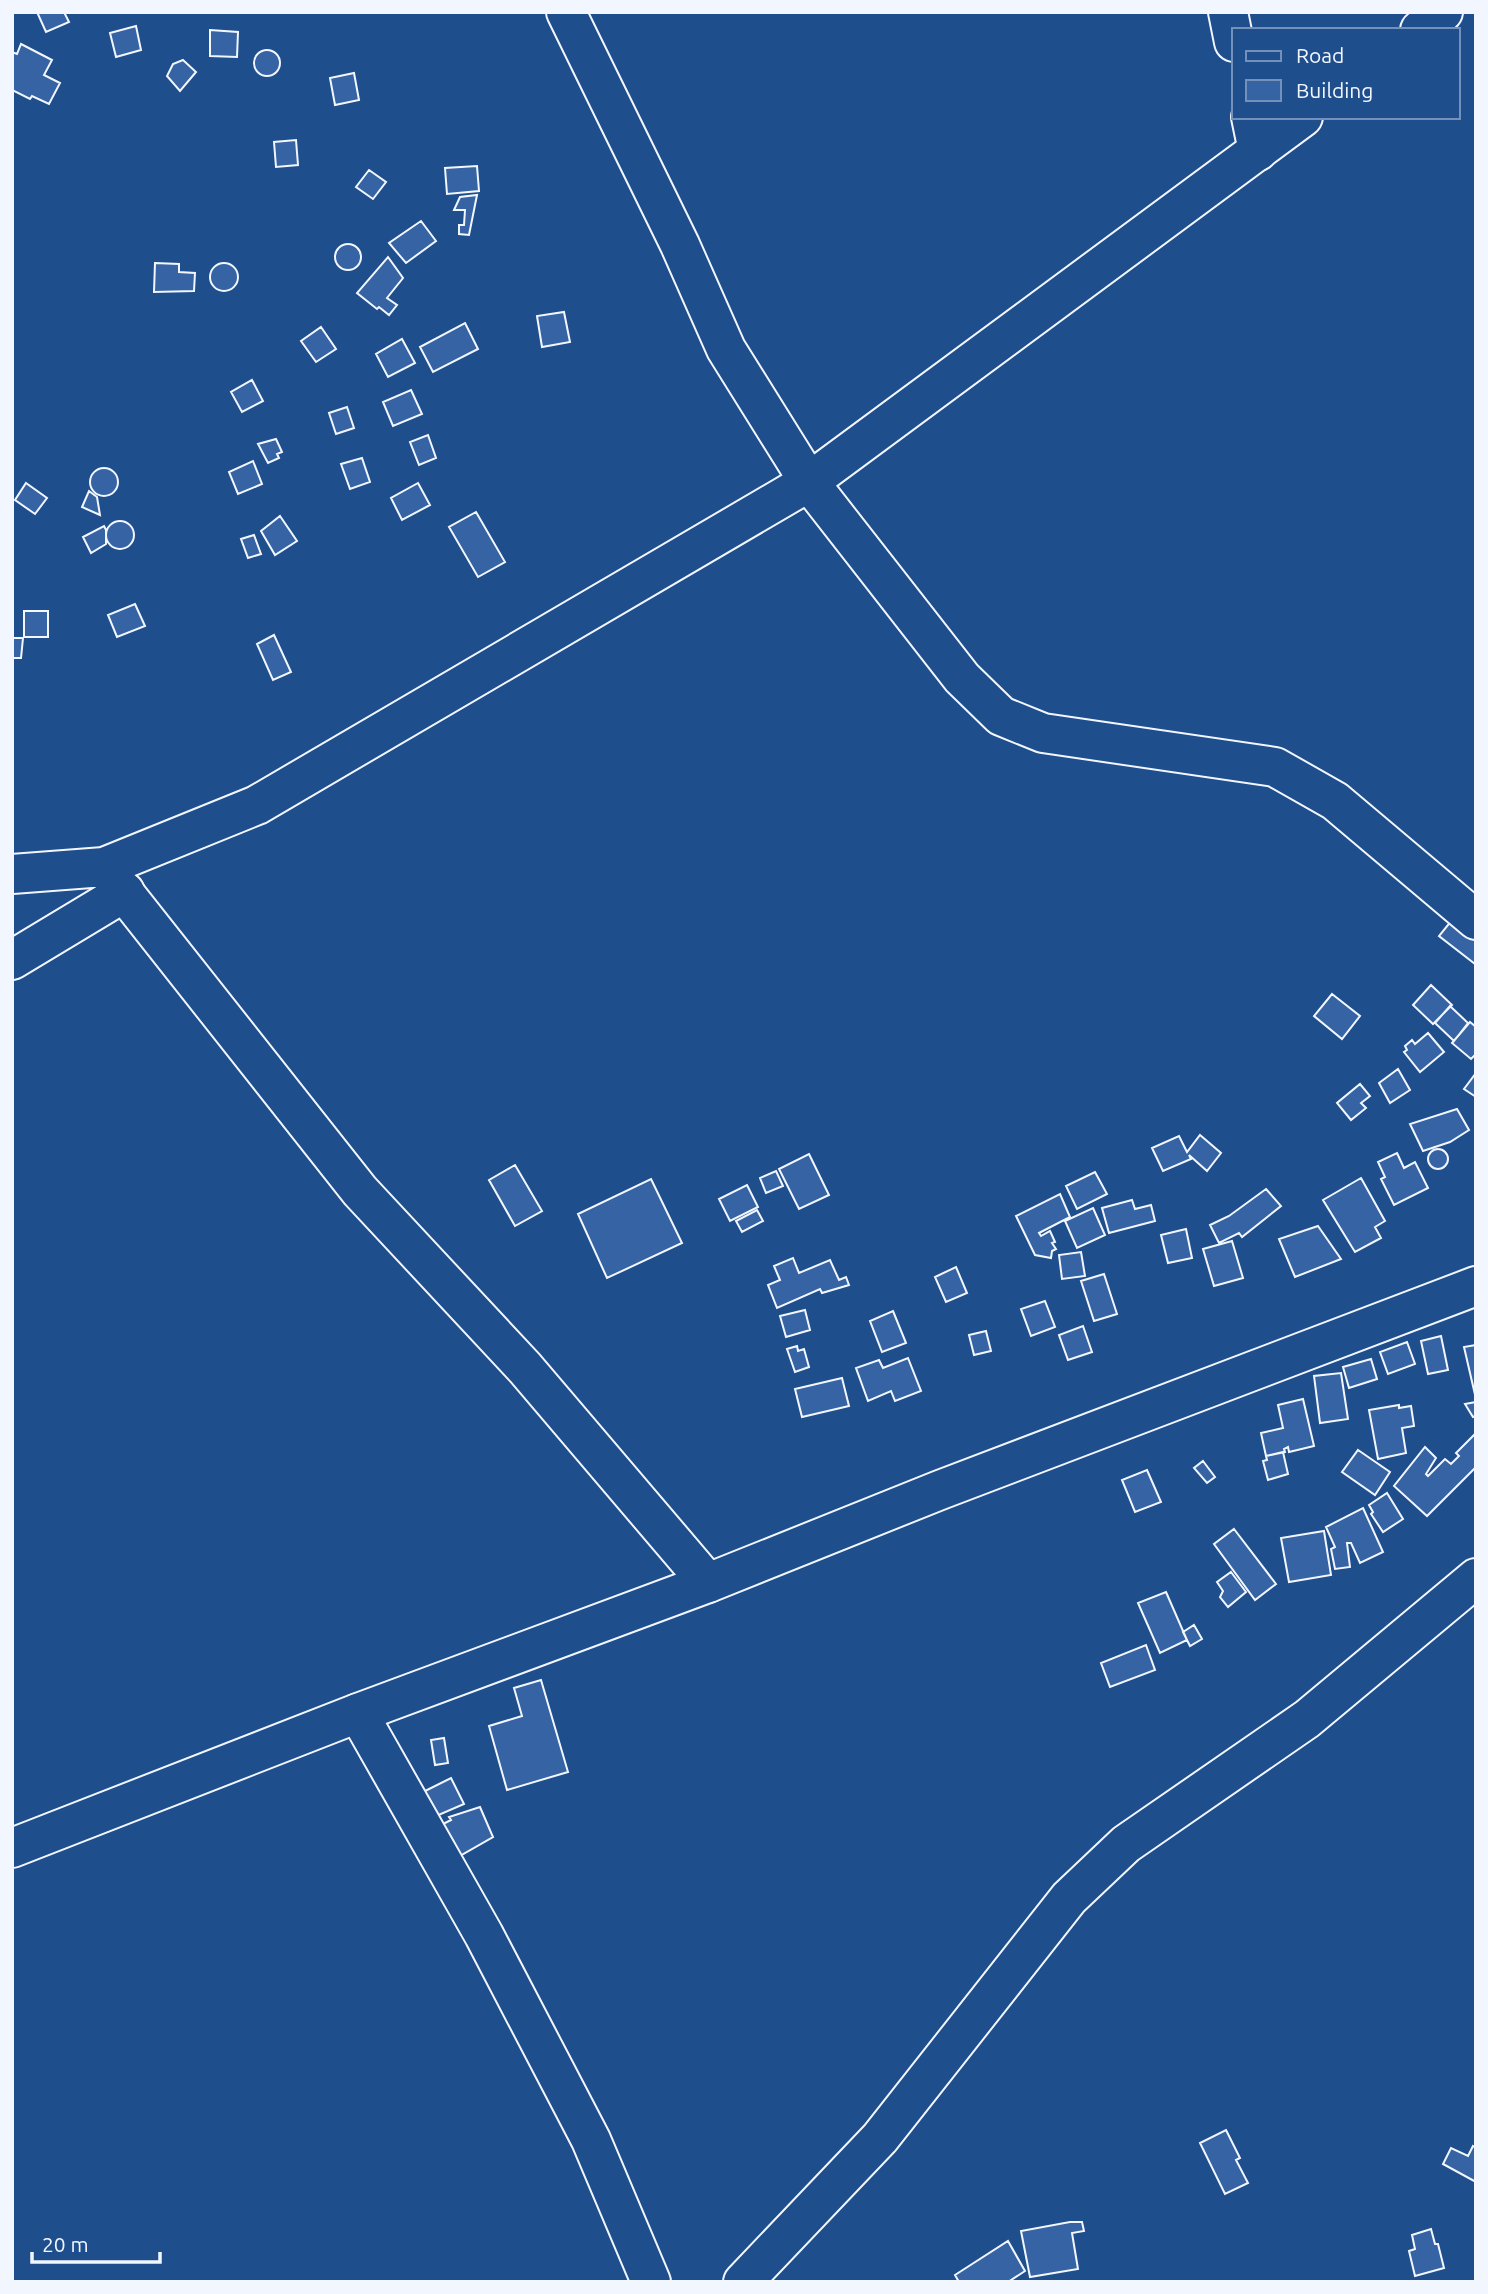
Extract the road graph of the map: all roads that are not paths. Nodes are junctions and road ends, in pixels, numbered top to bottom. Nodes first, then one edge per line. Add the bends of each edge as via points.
1 (566, 12) edge
2 (1228, 12) edge
3 (1443, 12) edge
4 (1423, 28) edge
5 (1232, 32) edge
6 (1297, 119) edge
7 (1254, 134) edge
8 (809, 482) junction
9 (12, 874) edge
10 (114, 880) junction
11 (1476, 920) edge
12 (12, 960) edge
13 (1476, 1286) edge
14 (1476, 1578) edge
15 (708, 1583) junction
16 (358, 1713) junction
17 (12, 1847) edge
18 (650, 2282) edge
19 (743, 2282) edge

1 - 8 street via 726,349
2 - 5 street
3 - 4 street
6 - 7 street
7 - 8 street
8 - 10 street via 257,804
8 - 11 street via 962,678 1001,716 1044,733 1275,766 1335,801
9 - 10 street
10 - 12 street
10 - 15 street via 360,1191 525,1368
13 - 15 street
14 - 19 street via 1307,1719 1126,1844 1079,1889 880,2138
15 - 16 street
16 - 17 street
16 - 18 street via 484,1936 591,2140

